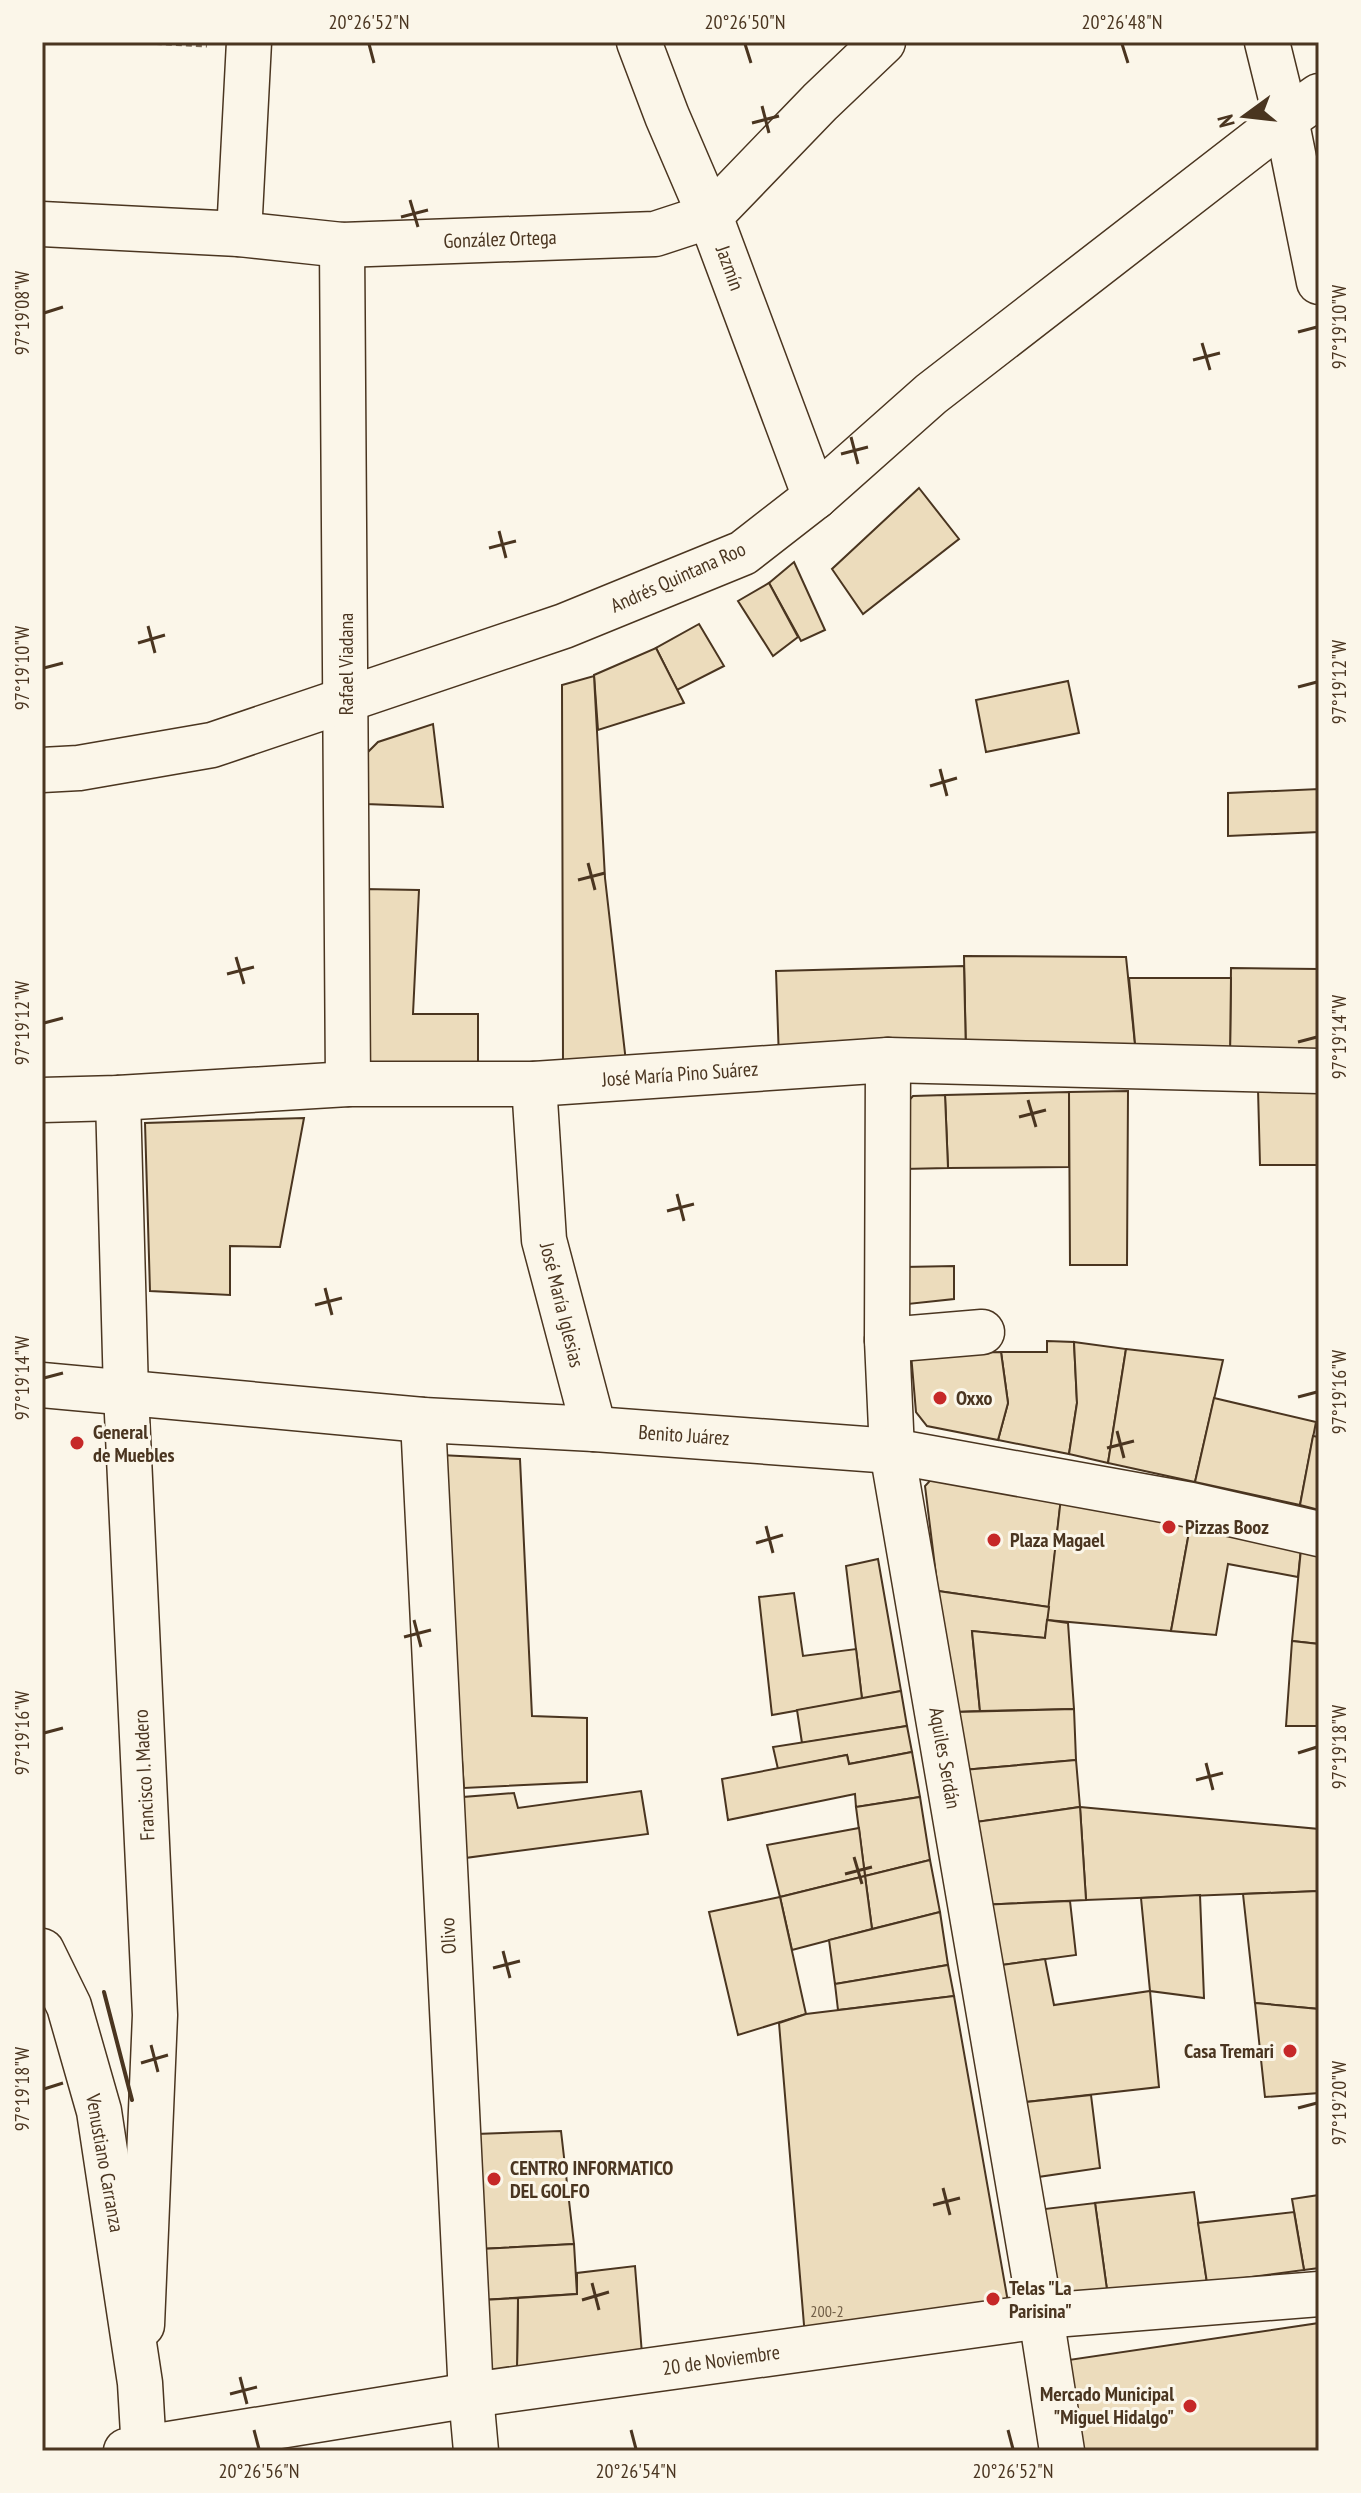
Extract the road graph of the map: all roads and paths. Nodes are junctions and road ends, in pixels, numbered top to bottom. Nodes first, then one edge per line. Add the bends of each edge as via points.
1 (146, 42) edge
2 (639, 42) edge
3 (883, 42) edge
4 (1267, 42) edge
5 (248, 44) edge
6 (1302, 108) edge
7 (710, 216) junction
8 (42, 224) edge
9 (239, 234) junction
10 (342, 245) junction
11 (1319, 282) edge
12 (815, 497) junction
13 (346, 700) junction
14 (42, 770) edge
15 (888, 1060) junction
16 (1319, 1071) edge
17 (348, 1084) junction
18 (534, 1084) junction
19 (118, 1098) junction
20 (42, 1100) edge
21 (982, 1332) dead end
22 (887, 1340) junction
23 (42, 1385) edge
24 (126, 1393) junction
25 (423, 1420) junction
26 (594, 1429) junction
27 (892, 1451) junction
28 (1319, 1534) edge
29 (42, 1951) edge
30 (1319, 2294) edge
31 (1041, 2316) junction
32 (140, 2383) junction
33 (471, 2395) junction
34 (138, 2450) edge
35 (476, 2451) edge
36 (1062, 2451) edge

1 - 5 path
2 - 7 street, Jazmín
3 - 7 street, González Ortega
4 - 6 street
5 - 9 street
6 - 11 street
6 - 12 street, Andrés Quintana Roo via 931,394
7 - 10 street, González Ortega via 655,234
7 - 12 street, Jazmín
8 - 9 street, González Ortega
9 - 10 street, González Ortega
10 - 13 street, Rafael Viadana
12 - 13 street, Andrés Quintana Roo via 743,553 564,626
13 - 14 street, Andrés Quintana Roo via 212,745
13 - 17 street, Rafael Viadana
15 - 16 street, José María Pino Suárez
15 - 18 street, José María Pino Suárez
15 - 22 street, Aquiles Serdán
17 - 18 street, José María Pino Suárez
17 - 19 street, José María Pino Suárez
18 - 26 street, José María Iglesias via 544,1240
19 - 20 street, José María Pino Suárez
19 - 24 street, Francisco I. Madero
21 - 22 street
22 - 27 street, Aquiles Serdán
23 - 24 street, Benito Juárez
24 - 25 street, Benito Juárez
24 - 32 street, Francisco I. Madero via 155,2015
25 - 26 street, Benito Juárez
25 - 33 street, Olivo
26 - 27 street, Benito Juárez
27 - 28 street, Benito Juárez via 1191,1505
27 - 31 street, Aquiles Serdán
29 - 32 street, Venustiano Carranza via 69,2006 99,2111
30 - 31 street, 20 de Noviembre
31 - 33 street, 20 de Noviembre
31 - 36 street, Aquiles Serdán
32 - 34 street, Francisco I. Madero
33 - 34 street, 20 de Noviembre
33 - 35 street, Olivo

